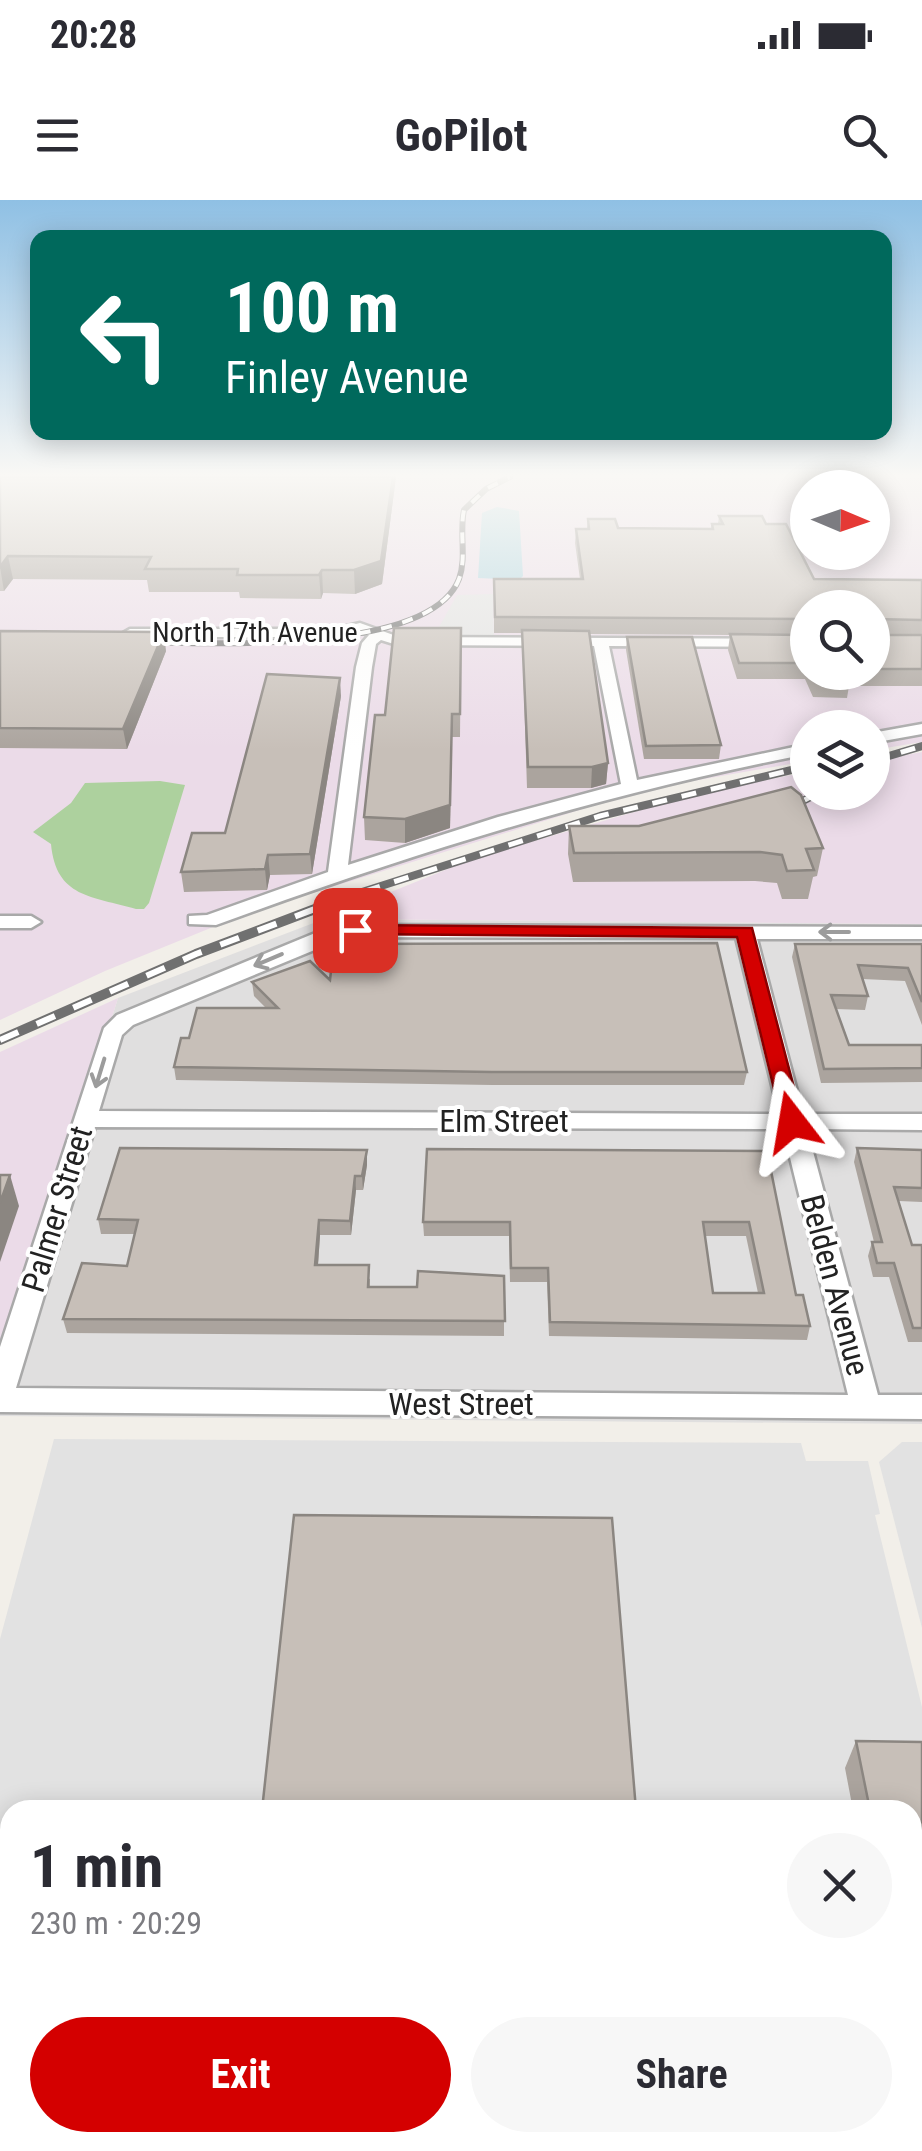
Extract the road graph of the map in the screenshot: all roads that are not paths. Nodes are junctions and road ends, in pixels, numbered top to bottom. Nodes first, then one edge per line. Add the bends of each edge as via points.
1 (118, 633) edge
2 (378, 634) junction
3 (601, 642) junction
4 (790, 642) edge
5 (922, 729) edge
6 (890, 735) edge
7 (790, 753) edge
8 (630, 786) junction
9 (337, 873) junction
10 (196, 920) dead end
11 (0, 922) edge
12 (31, 922) dead end
13 (745, 932) junction
14 (922, 933) edge
15 (85, 1120) junction
16 (792, 1122) junction
17 (922, 1122) edge
18 (0, 1392) edge
19 (0, 1400) edge
20 (866, 1406) junction
21 (922, 1407) edge

1 - 2 street, North 17th Avenue via 334,633 360,626
2 - 3 street, North 17th Avenue via 397,641
2 - 9 street via 364,667
3 - 4 street, North 17th Avenue
3 - 8 street
5 - 6 street
7 - 8 street
8 - 9 street
9 - 10 street
11 - 12 street
14 -> 13 street
13 -> 15 street, Palmer Street via 335,932 116,1026
13 - 16 street, Belden Avenue
15 - 16 street, Elm Street
15 - 18 street, Palmer Street
16 - 17 street, Elm Street
16 - 20 street, Belden Avenue
19 - 20 street, West Street
20 - 21 street, West Street

